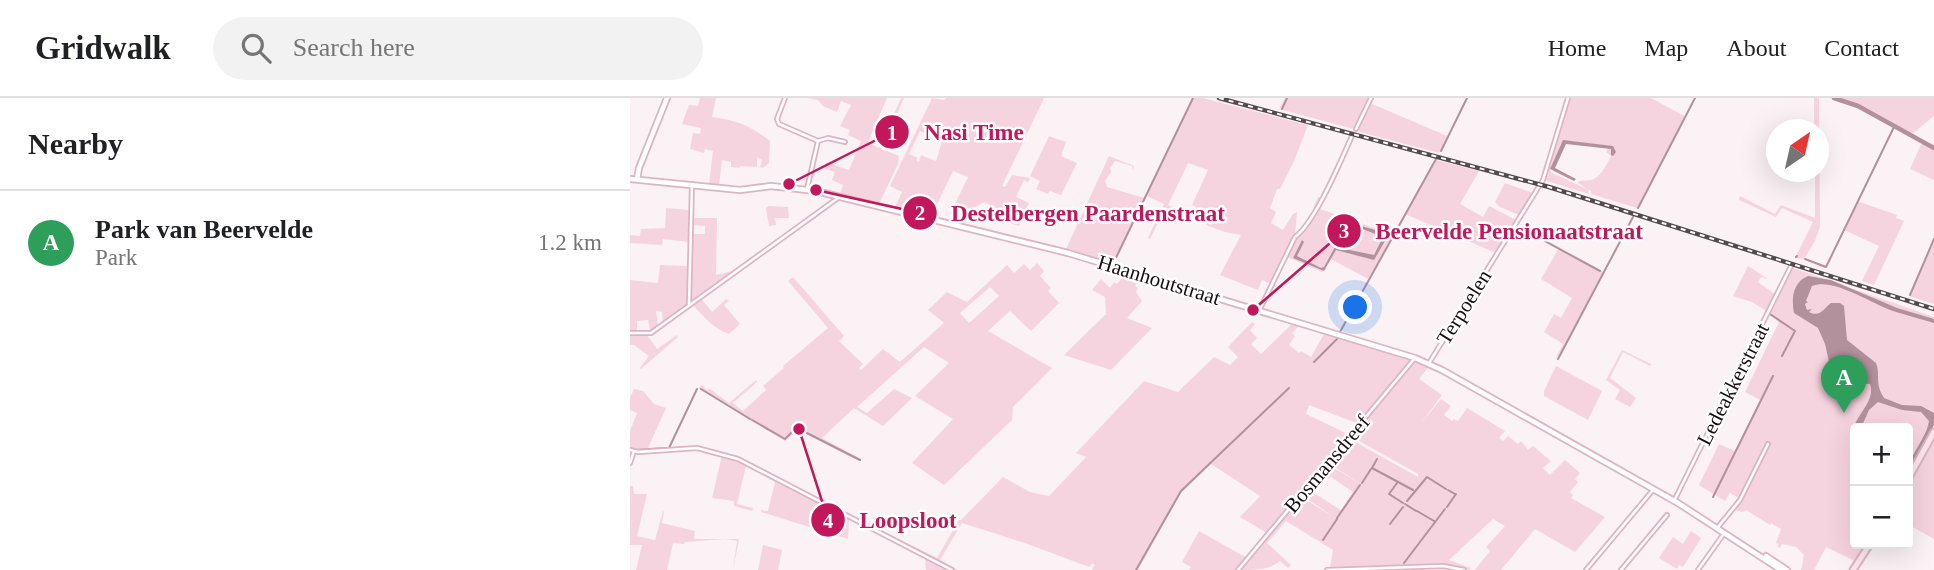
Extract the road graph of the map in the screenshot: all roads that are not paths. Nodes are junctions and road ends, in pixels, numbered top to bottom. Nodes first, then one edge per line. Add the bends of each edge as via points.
1 (667, 98) edge
2 (785, 98) edge
3 (1371, 98) edge
4 (1568, 98) edge
5 (1356, 129) dead end
6 (1352, 136) dead end
7 (818, 141) junction
8 (845, 142) dead end
9 (630, 179) edge
10 (637, 179) junction
11 (692, 184) junction
12 (807, 189) junction
13 (841, 196) junction
14 (1791, 266) dead end
15 (690, 304) junction
16 (1259, 311) junction
17 (630, 333) edge
18 (1415, 358) junction
19 (1429, 364) junction
20 (1934, 432) edge
21 (1768, 444) dead end
22 (632, 451) edge
23 (630, 463) edge
24 (1913, 470) edge
25 (1653, 490) junction
26 (1674, 500) junction
27 (1667, 515) dead end
28 (1718, 527) junction
29 (1725, 532) junction
30 (1867, 549) edge
31 (1341, 569) edge
32 (952, 570) edge
33 (1238, 570) edge
34 (1326, 570) edge
35 (1464, 570) edge
36 (1586, 570) edge
37 (1621, 570) edge
38 (1698, 570) edge
39 (1781, 570) edge
40 (1787, 570) edge
41 (1853, 570) edge

1 - 10 street
2 - 7 street via 777,122
3 - 5 street
4 - 19 street, Terpoelen via 1543,180
6 - 16 street
7 - 8 street
7 - 12 street
9 - 10 street, Haanhoutstraat
10 - 11 street, Haanhoutstraat
11 - 12 street, Haanhoutstraat via 740,190 771,186
11 - 15 street
12 - 13 street, Haanhoutstraat
13 - 15 street
13 - 16 street, Haanhoutstraat via 1068,253
14 - 26 street, Ledeakkerstraat
15 - 17 street via 649,334
16 - 18 street, Haanhoutstraat
18 - 19 street, Haanhoutstraat
18 - 33 street, Bosmansdreef
19 - 25 street, Haanhoutstraat
20 - 24 main road
21 - 28 street via 1740,499
22 - 23 street
22 - 32 street via 697,448 738,459
25 - 26 street, Haanhoutstraat
25 - 36 street
26 - 28 street, Haanhoutstraat
27 - 37 street
28 - 29 street
28 - 40 street
29 - 38 street
29 - 39 street
30 - 41 main road
31 - 34 street
31 - 35 street via 1443,566

